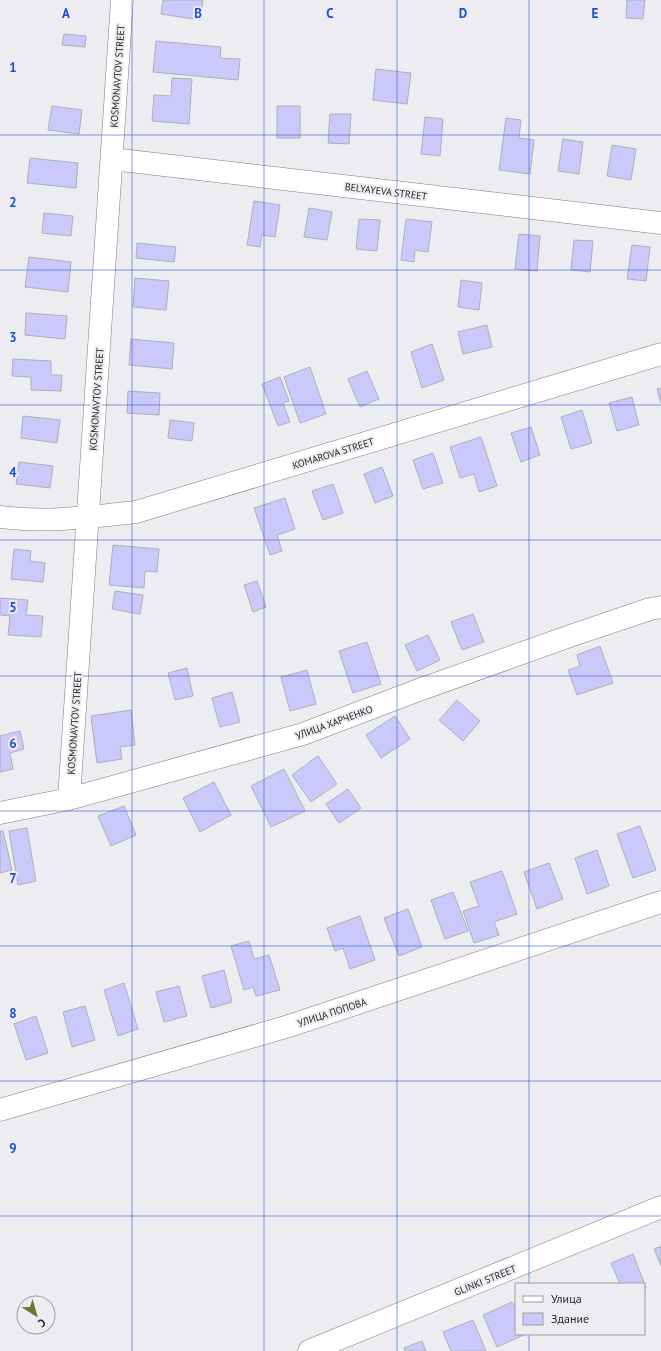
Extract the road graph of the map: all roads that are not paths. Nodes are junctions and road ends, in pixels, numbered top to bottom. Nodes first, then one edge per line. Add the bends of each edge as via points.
1 (122, 0) edge
2 (112, 159) junction
3 (661, 223) edge
4 (661, 354) edge
5 (0, 518) edge
6 (88, 518) junction
7 (661, 607) edge
8 (69, 799) junction
9 (0, 813) edge
10 (661, 902) edge
11 (0, 1110) edge
12 (661, 1207) edge
13 (323, 1349) edge

1 - 2 street, KOSMONAVTOV STREET
2 - 3 street, BELYAYEVA STREET
2 - 6 street, KOSMONAVTOV STREET
4 - 6 street, KOMAROVA STREET via 136,512
5 - 6 street, KOMAROVA STREET
6 - 8 street, KOSMONAVTOV STREET
7 - 8 street, УЛИЦА ХАРЧЕНКО via 562,639 303,734
8 - 9 street, УЛИЦА ХАРЧЕНКО
10 - 11 street, УЛИЦА ПОПОВА via 289,1026
12 - 13 street, GLINKI STREET

